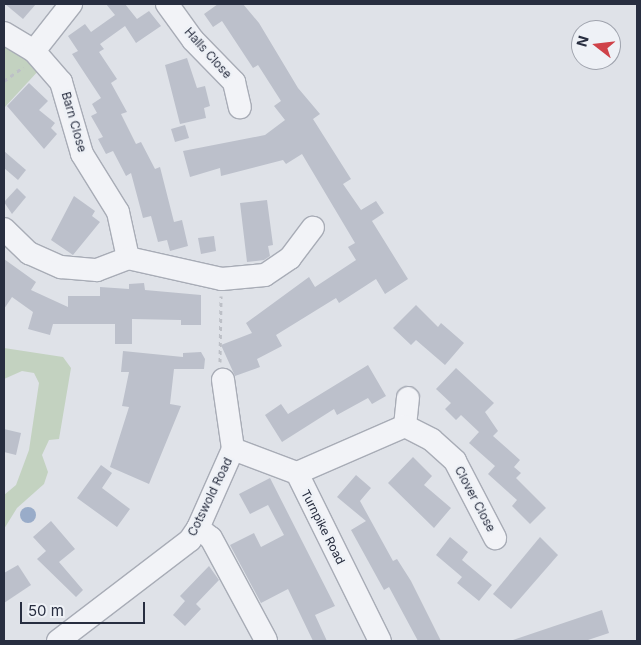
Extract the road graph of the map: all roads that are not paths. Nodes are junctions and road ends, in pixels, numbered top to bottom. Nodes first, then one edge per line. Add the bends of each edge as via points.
1 (71, 4) edge
2 (167, 4) edge
3 (4, 33) edge
4 (34, 51) junction
5 (240, 107) dead end
6 (313, 228) dead end
7 (4, 229) edge
8 (128, 258) junction
9 (223, 380) road end
10 (408, 398) dead end
11 (405, 426) junction
12 (233, 449) junction
13 (297, 474) junction
14 (198, 528) junction
15 (495, 538) dead end
16 (266, 640) dead end
17 (58, 641) edge
18 (380, 641) edge

1 - 4 street
2 - 5 street, Halls Close via 193,40 234,82
3 - 4 street, Barn Close
4 - 8 street, Barn Close via 66,92 82,154 113,198
6 - 8 street via 290,258 265,275 222,279
7 - 8 street via 29,253 61,267 97,270
9 - 12 street, Cotswold Road
10 - 11 street
11 - 13 street
11 - 15 street, Clover Close via 432,440 455,461
12 - 13 street
12 - 14 street, Cotswold Road
13 - 18 street, Turnpike Road
14 - 16 street via 212,538
14 - 17 street, Cotswold Road via 190,540

